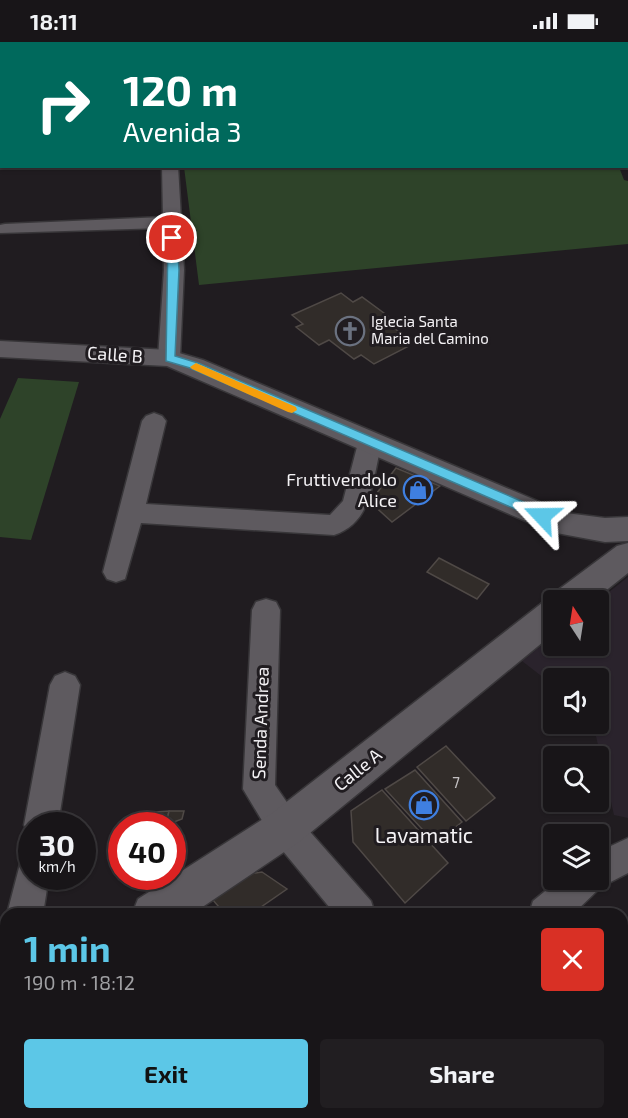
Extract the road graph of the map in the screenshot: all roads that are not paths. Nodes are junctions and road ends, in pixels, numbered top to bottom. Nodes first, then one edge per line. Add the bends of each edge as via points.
1 (170, 168) edge
2 (171, 222) junction
3 (5, 229) dead end
4 (0, 349) edge
5 (169, 358) junction
6 (154, 421) dead end
7 (370, 443) junction
8 (132, 513) junction
9 (562, 524) junction
10 (628, 528) edge
11 (628, 555) edge
12 (116, 572) dead end
13 (598, 577) junction
14 (582, 590) edge
15 (266, 609) dead end
16 (543, 622) edge
17 (65, 685) dead end
18 (43, 812) edge
19 (285, 828) junction
20 (628, 855) edge
21 (609, 865) edge
22 (30, 890) edge
23 (574, 890) edge
24 (27, 908) edge
25 (162, 908) edge
26 (353, 908) edge
27 (553, 908) edge

1 - 2 street
2 - 3 street
2 - 5 street via 174,270
4 - 5 street, Calle B
5 - 7 street, Calle B
6 - 8 street
7 - 8 street via 355,508 345,520 334,525
7 - 9 street, Calle B
8 - 12 street
9 - 10 street, Calle B via 605,530
9 - 13 street via 593,553
11 - 13 street
13 - 14 street
15 - 19 street, Senda Andrea via 259,789
16 - 19 street, Calle A
17 - 18 street
19 - 25 street, Calle A
19 - 26 street, Senda Andrea
20 - 21 street
22 - 24 street
23 - 27 street

